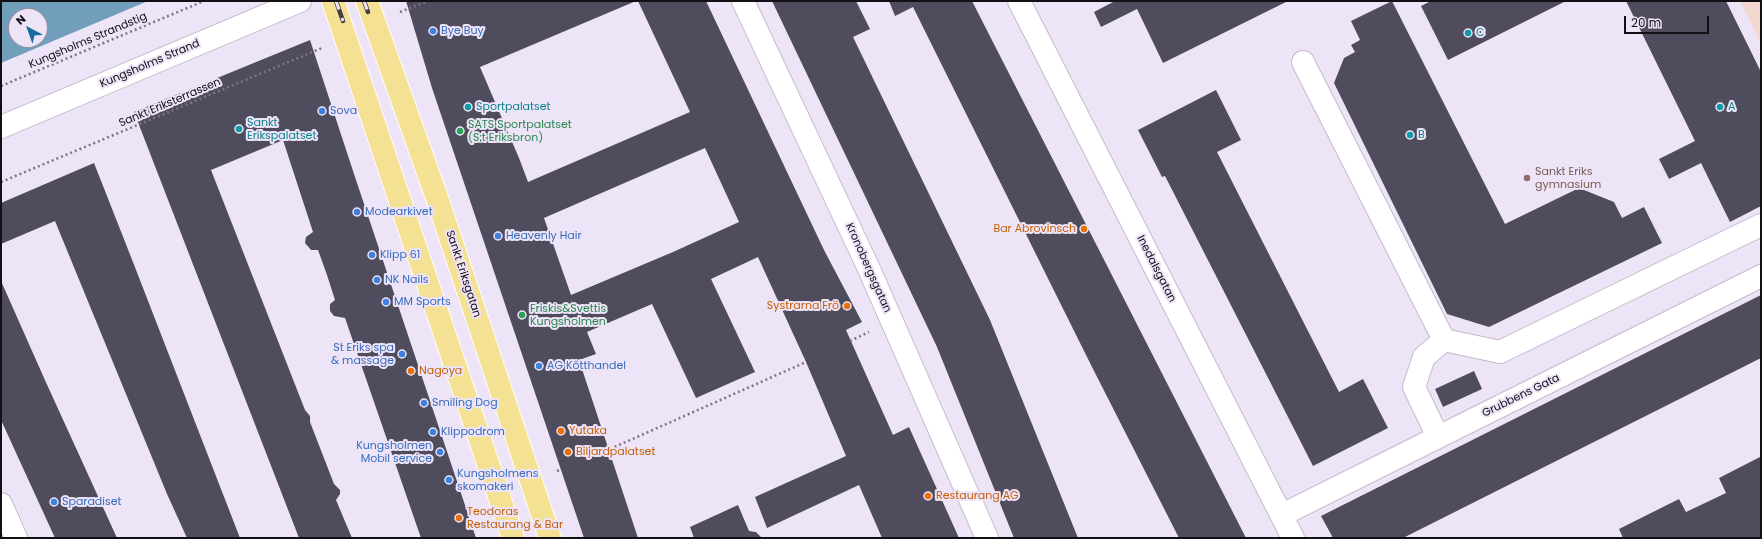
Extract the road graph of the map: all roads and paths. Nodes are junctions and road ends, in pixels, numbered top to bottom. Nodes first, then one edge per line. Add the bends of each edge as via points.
1 (204, 1) edge
2 (300, 1) edge
3 (333, 1) edge
4 (428, 1) edge
5 (743, 1) edge
6 (1019, 1) edge
7 (369, 6) edge
8 (400, 12) dead end
9 (343, 32) junction
10 (1303, 62) dead end
11 (1, 86) edge
12 (1, 127) edge
13 (1, 182) edge
14 (1761, 225) edge
15 (1761, 276) edge
16 (1444, 340) junction
17 (806, 362) dead end
18 (1438, 437) junction
19 (610, 449) dead end
20 (561, 470) dead end
21 (557, 472) dead end
22 (1, 504) edge
23 (1282, 515) junction
24 (16, 538) edge
25 (513, 538) edge
26 (550, 538) edge
27 (987, 538) edge
28 (1293, 538) edge

1 - 11 path, Kungsholms Strandstig
2 - 12 street, Kungsholms Strand
3 - 9 main road
4 - 8 path
5 - 27 street, Kronobergsgatan via 869,269
6 - 23 street, Inedalsgatan
7 - 26 main road, Sankt Eriksgatan via 442,210
9 - 13 path, Sankt Eriksterrassen
9 - 25 main road
10 - 16 street
14 - 16 street via 1500,352
15 - 18 street, Grubbens Gata
16 - 18 street via 1424,357 1414,387
17 - 19 path
18 - 23 street, Grubbens Gata
20 - 21 path
22 - 24 street
23 - 28 street, Inedalsgatan

